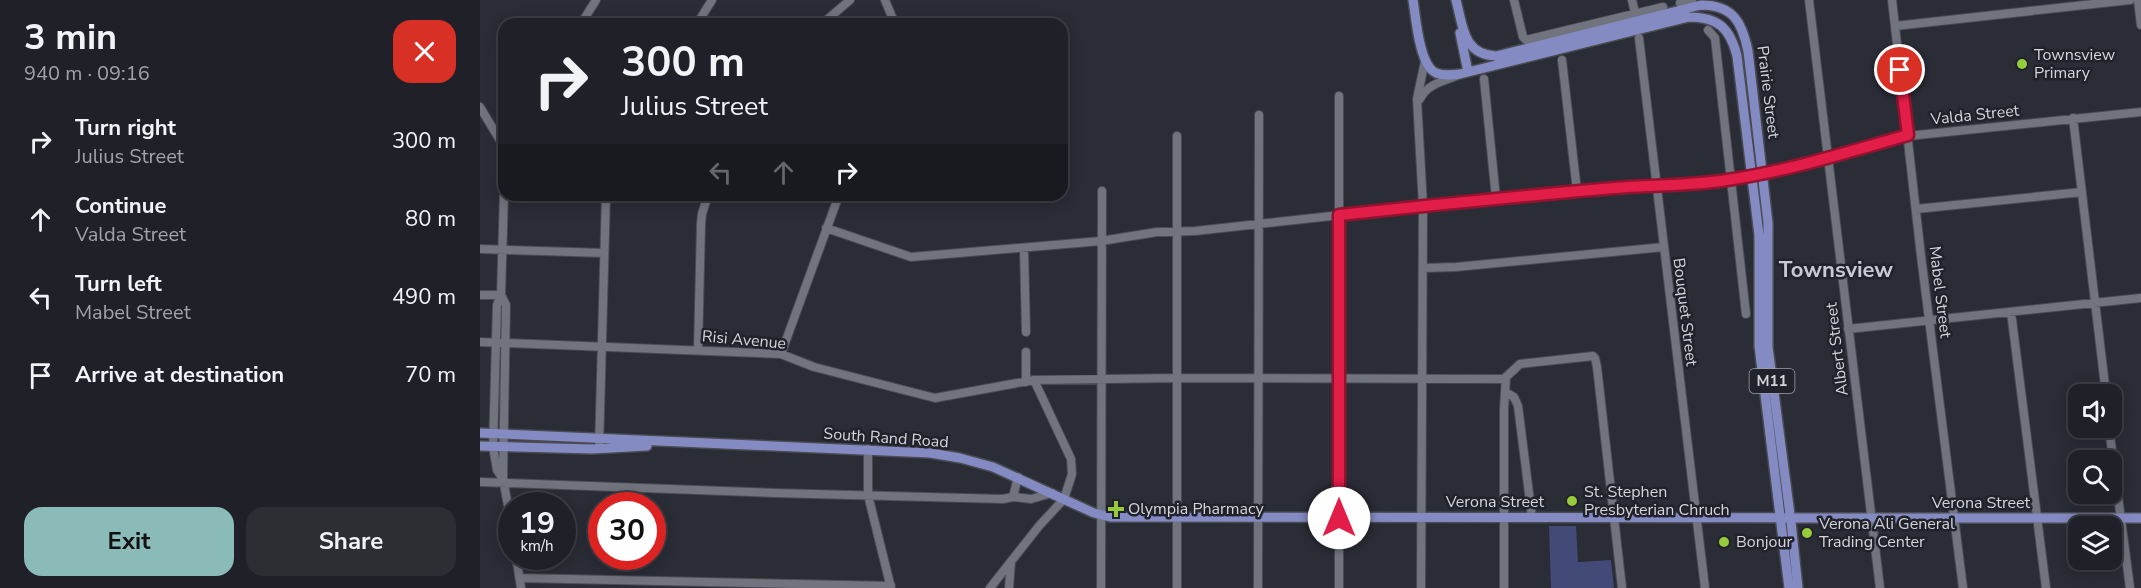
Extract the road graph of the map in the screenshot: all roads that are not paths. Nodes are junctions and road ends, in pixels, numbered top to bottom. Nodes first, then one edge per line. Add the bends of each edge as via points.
1 (596, 0) edge
2 (712, 0) edge
3 (850, 0) edge
4 (885, 0) edge
5 (1413, 0) edge
6 (1456, 0) edge
7 (1514, 0) edge
8 (1632, 0) edge
9 (1692, 0) edge
10 (1809, 0) edge
11 (1892, 0) edge
12 (2130, 0) edge
13 (2138, 0) edge
14 (1680, 3) dead end
15 (2058, 4) edge
16 (1663, 7) dead end
17 (1635, 13) junction
18 (1461, 16) junction
19 (585, 18) edge
20 (702, 18) edge
21 (829, 18) edge
22 (892, 18) edge
23 (2141, 25) edge
24 (1895, 26) junction
25 (1708, 30) dead end
26 (1639, 38) dead end
27 (1562, 60) dead end
28 (1425, 61) junction
29 (1464, 73) junction
30 (1484, 79) dead end
31 (1339, 96) dead end
32 (1417, 105) junction
33 (480, 107) edge
34 (2141, 112) edge
35 (1259, 115) dead end
36 (2073, 118) junction
37 (1908, 135) junction
38 (1177, 136) dead end
39 (498, 137) edge
40 (1828, 156) junction
41 (1764, 173) junction
42 (1751, 175) junction
43 (1732, 179) junction
44 (1657, 186) junction
45 (1102, 191) dead end
46 (1577, 191) junction
47 (2082, 192) junction
48 (1496, 198) junction
49 (504, 201) edge
50 (606, 201) edge
51 (706, 201) edge
52 (836, 201) edge
53 (1423, 206) junction
54 (1916, 209) junction
55 (1339, 215) junction
56 (1259, 223) junction
57 (826, 228) junction
58 (1177, 231) junction
59 (1101, 241) junction
60 (1664, 247) junction
61 (1024, 248) junction
62 (480, 249) edge
63 (501, 250) junction
64 (604, 253) junction
65 (1423, 268) junction
66 (480, 295) edge
67 (501, 295) junction
68 (2141, 298) edge
69 (2095, 302) junction
70 (2011, 312) junction
71 (1746, 314) dead end
72 (1930, 320) junction
73 (1848, 329) junction
74 (1026, 332) dead end
75 (480, 342) edge
76 (495, 343) junction
77 (505, 343) junction
78 (601, 345) junction
79 (698, 349) junction
80 (1026, 352) dead end
81 (781, 354) junction
82 (1177, 378) junction
83 (1504, 378) junction
84 (1258, 379) junction
85 (1102, 380) junction
86 (1339, 380) junction
87 (1422, 380) junction
88 (1030, 381) junction
89 (2105, 384) edge
90 (1507, 393) junction
91 (480, 433) edge
92 (493, 434) junction
93 (504, 434) junction
94 (2110, 438) edge
95 (599, 444) junction
96 (480, 446) edge
97 (493, 447) junction
98 (504, 447) junction
99 (868, 449) junction
100 (1018, 477) junction
101 (504, 481) junction
102 (480, 482) edge
103 (506, 492) edge
104 (1052, 493) junction
105 (868, 495) junction
106 (1013, 497) junction
107 (1064, 499) junction
108 (1101, 516) junction
109 (2121, 516) edge
110 (1177, 517) junction
111 (1258, 517) junction
112 (1532, 517) junction
113 (1339, 518) junction
114 (1422, 518) junction
115 (1504, 518) junction
116 (1614, 518) junction
117 (1697, 518) junction
118 (1786, 518) junction
119 (1871, 518) junction
120 (1954, 518) junction
121 (2038, 518) junction
122 (2068, 518) edge
123 (2122, 518) edge
124 (2141, 519) edge
125 (2122, 526) edge
126 (1011, 561) junction
127 (519, 570) edge
128 (520, 578) junction
129 (745, 586) edge
130 (891, 587) edge
131 (993, 587) edge
132 (521, 588) edge
133 (1009, 588) edge
134 (1101, 588) edge
135 (1177, 588) edge
136 (1258, 588) edge
137 (1339, 588) edge
138 (1421, 588) edge
139 (1504, 588) edge
140 (1622, 588) edge
141 (1705, 588) edge
142 (1789, 588) edge
143 (1798, 588) edge
144 (1880, 588) edge
145 (1963, 588) edge
146 (2046, 588) edge
147 (2130, 588) edge

1 - 19 street
2 - 20 street
3 - 21 street
4 - 22 street
5 - 28 main road, M11
6 - 18 main road, M11
7 - 17 street via 1526,40
8 - 17 street
9 - 14 street
10 - 40 street, Albert Street
11 - 24 street, Mabel Street
12 - 15 street
13 - 23 street
15 - 24 street
16 - 17 street
18 - 29 main road
18 - 41 main road, Prairie Street / M11 via 1472,47 1481,54 1496,56 1693,7 1723,8 1737,19 1745,35
24 - 37 street, Mabel Street
25 - 43 street via 1715,38
26 - 44 street, Bouquet Street
27 - 46 street
28 - 29 main road, Prairie Street / M11 via 1434,72
28 - 32 street
29 - 32 street via 1424,91
29 - 42 main road, Prairie Street / M11 via 1668,21 1709,19 1727,31 1734,46
30 - 48 street
31 - 55 street
32 - 53 street
33 - 39 street
34 - 36 street, Valda Street
35 - 56 street
36 - 37 street, Valda Street
36 - 47 street
37 - 40 street, Valda Street
37 - 54 street, Mabel Street
38 - 58 street
40 - 41 street, Valda Street
40 - 73 street, Albert Street
41 - 42 street, Valda Street
41 - 118 main road, Prairie Street / M11 via 1769,230 1768,347
42 - 43 street, Valda Street
42 - 118 main road, Prairie Street / M11 via 1759,235 1759,346
43 - 44 street, Valda Street
43 - 71 street
44 - 46 street, Valda Street
44 - 60 street, Bouquet Street
45 - 59 street
46 - 48 street, Valda Street
47 - 54 street
47 - 69 street
48 - 53 street, Valda Street
49 - 63 street
50 - 64 street
51 - 79 street via 702,214
52 - 57 street
53 - 55 street, Valda Street
53 - 65 street
54 - 72 street, Mabel Street
55 - 56 street, Valda Street
55 - 86 street
56 - 58 street, Valda Street
56 - 84 street
57 - 61 street, Valda Street via 910,257
57 - 81 street
58 - 59 street, Valda Street
58 - 82 street
59 - 61 street, Valda Street
59 - 85 street
60 - 65 street
60 - 117 street, Bouquet Street
61 - 74 street
62 - 63 street
63 - 64 street
63 - 67 street
64 - 78 street
65 - 87 street
66 - 67 street
67 - 76 street
67 - 77 street via 506,304
68 - 69 street
69 - 70 street
69 - 89 street
70 - 72 street
70 - 121 street
72 - 73 street
72 - 120 street, Mabel Street
73 - 119 street, Albert Street
75 - 76 street, Risi Avenue
76 - 77 street, Risi Avenue
76 - 92 street
77 - 78 street, Risi Avenue
77 - 93 street
78 - 79 street, Risi Avenue
78 - 95 street
79 - 81 street, Risi Avenue
80 - 88 street
81 - 88 street, Risi Avenue via 934,398
82 - 84 street, Risi Avenue
82 - 85 street, Risi Avenue
82 - 110 street
83 - 87 street, Risi Avenue
83 - 90 street
83 - 116 street via 1520,364 1594,357
84 - 86 street, Risi Avenue
84 - 111 street
85 - 88 street, Risi Avenue
85 - 108 street
86 - 87 street, Risi Avenue
86 - 113 street
87 - 114 street
88 - 107 street via 1071,459 1072,474
90 - 112 street via 1518,406
90 - 115 street
91 - 92 main road, South Rand Road
92 - 93 main road, South Rand Road
92 - 97 street
93 - 95 main road, South Rand Road
93 - 98 street
94 - 109 street
95 - 98 main road, South Rand Road
95 - 99 main road, South Rand Road
96 - 97 main road, South Rand Road
97 - 98 main road, South Rand Road
97 - 101 street via 497,470
98 - 101 street
99 - 100 main road, South Rand Road via 960,458
99 - 105 street
100 - 104 main road, South Rand Road
100 - 106 street
101 - 102 street
101 - 103 street
101 - 105 street
104 - 106 street via 1025,500
104 - 107 main road, South Rand Road
105 - 106 street
105 - 130 street
107 - 108 main road, South Rand Road
107 - 126 street
108 - 110 main road, Verona Street
108 - 134 street
110 - 111 main road, Verona Street
110 - 135 street
111 - 113 main road, Verona Street
111 - 136 street
112 - 115 main road, Verona Street
112 - 116 main road, Verona Street
113 - 114 main road, Verona Street
113 - 137 street
114 - 115 main road, Verona Street
114 - 138 street
115 - 139 street
116 - 117 main road, Verona Street
116 - 140 street
117 - 118 main road, Verona Street
117 - 141 street, Bouquet Street
118 - 119 main road, Verona Street
118 - 142 main road, Prairie Street / M11
118 - 143 main road, Prairie Street / M11
119 - 120 main road, Verona Street
119 - 144 street, Albert Street
120 - 121 main road, Verona Street
120 - 145 street, Mabel Street
121 - 122 main road, Verona Street
121 - 146 street
123 - 124 main road, Verona Street
125 - 147 street
126 - 131 street
126 - 133 street
127 - 128 street
128 - 129 street
128 - 132 street
129 - 130 street

